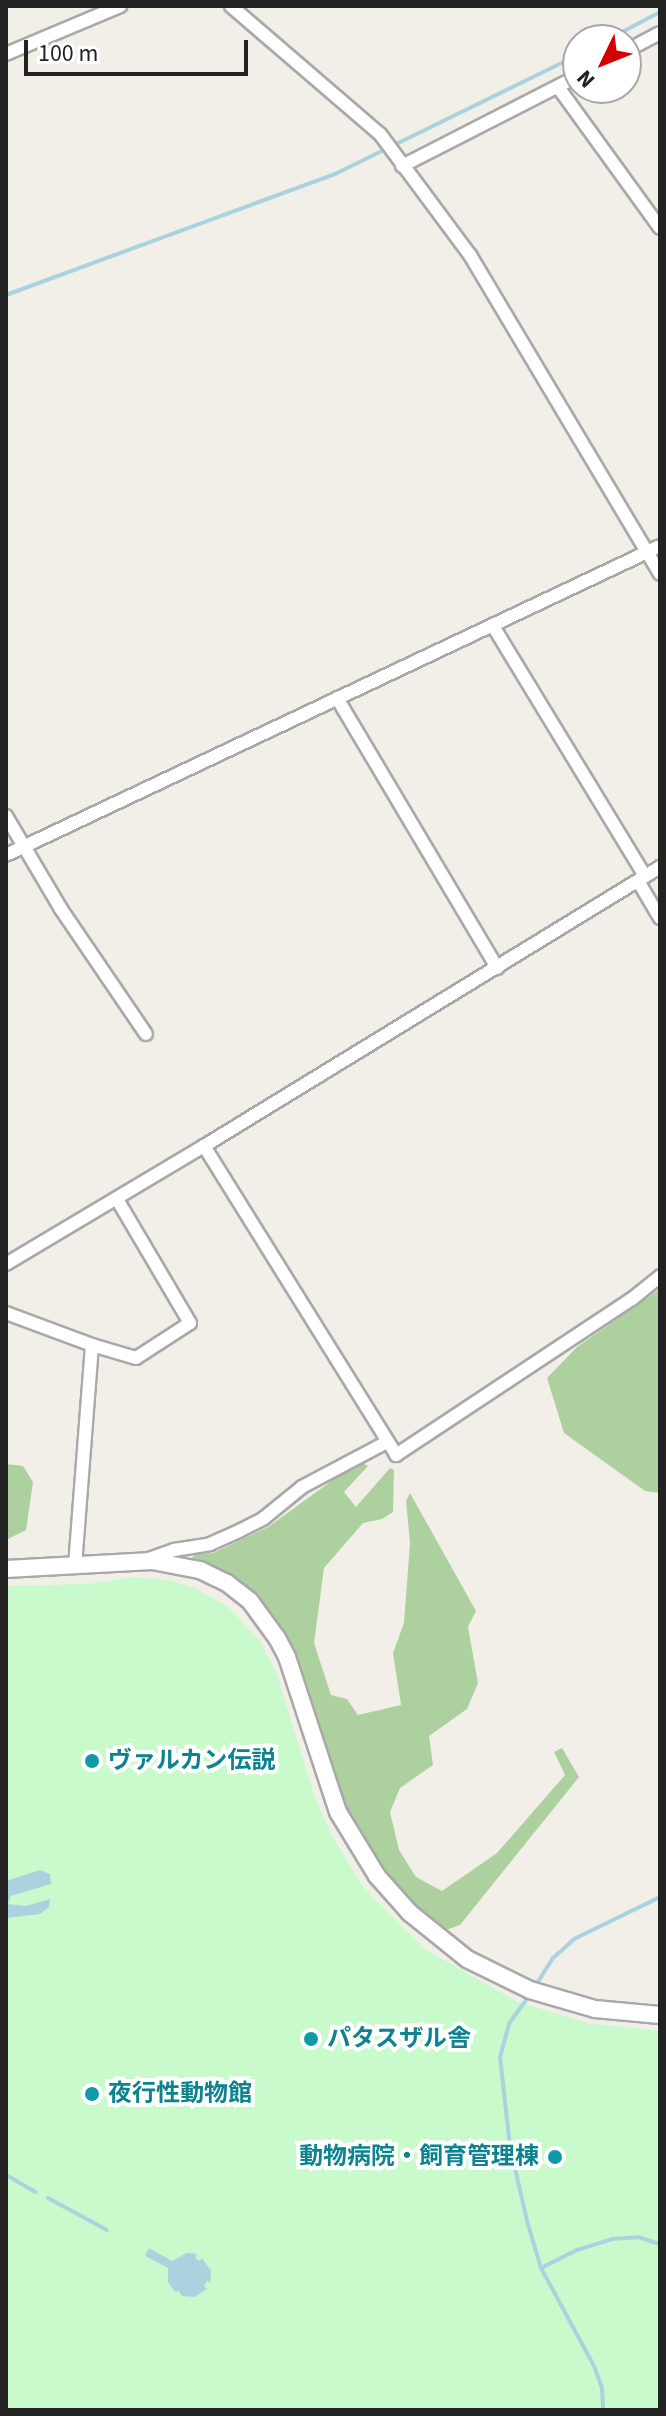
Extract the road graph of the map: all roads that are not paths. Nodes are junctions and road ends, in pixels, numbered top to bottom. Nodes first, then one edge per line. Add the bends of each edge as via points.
1 (120, 6) edge
2 (231, 6) edge
3 (660, 33) edge
4 (642, 43) edge
5 (6, 54) edge
6 (562, 85) edge
7 (558, 87) junction
8 (399, 162) junction
9 (660, 228) edge
10 (660, 546) edge
11 (647, 553) junction
12 (660, 574) edge
13 (493, 626) junction
14 (337, 698) junction
15 (6, 816) edge
16 (22, 845) junction
17 (6, 855) edge
18 (660, 867) edge
19 (642, 878) junction
20 (660, 918) edge
21 (497, 968) junction
22 (146, 1034) dead end
23 (204, 1146) junction
24 (117, 1199) junction
25 (6, 1264) edge
26 (660, 1276) edge
27 (6, 1313) edge
28 (92, 1345) junction
29 (387, 1442) junction
30 (143, 1561) junction
31 (75, 1566) junction
32 (6, 1569) edge
33 (660, 2015) edge

1 - 5 street
2 - 8 street via 385,142
3 - 4 street
6 - 7 street
7 - 8 street
7 - 9 street
8 - 11 street via 470,255
10 - 11 street
11 - 12 street
11 - 13 street
13 - 14 street
13 - 19 street
14 - 16 street
14 - 21 street
15 - 16 street
16 - 17 street
16 - 22 street
18 - 19 street
19 - 20 street
19 - 21 street
21 - 23 street
23 - 24 street
23 - 29 street
24 - 25 street
24 - 28 street via 190,1323 136,1358
26 - 29 street via 396,1455
27 - 28 street
28 - 31 street
29 - 30 street via 302,1487 239,1531
30 - 31 street
30 - 33 street via 200,1570 238,1591 260,1612 287,1657 328,1789 349,1834 393,1896 428,1929 467,1959 530,1990 595,2009
31 - 32 street

